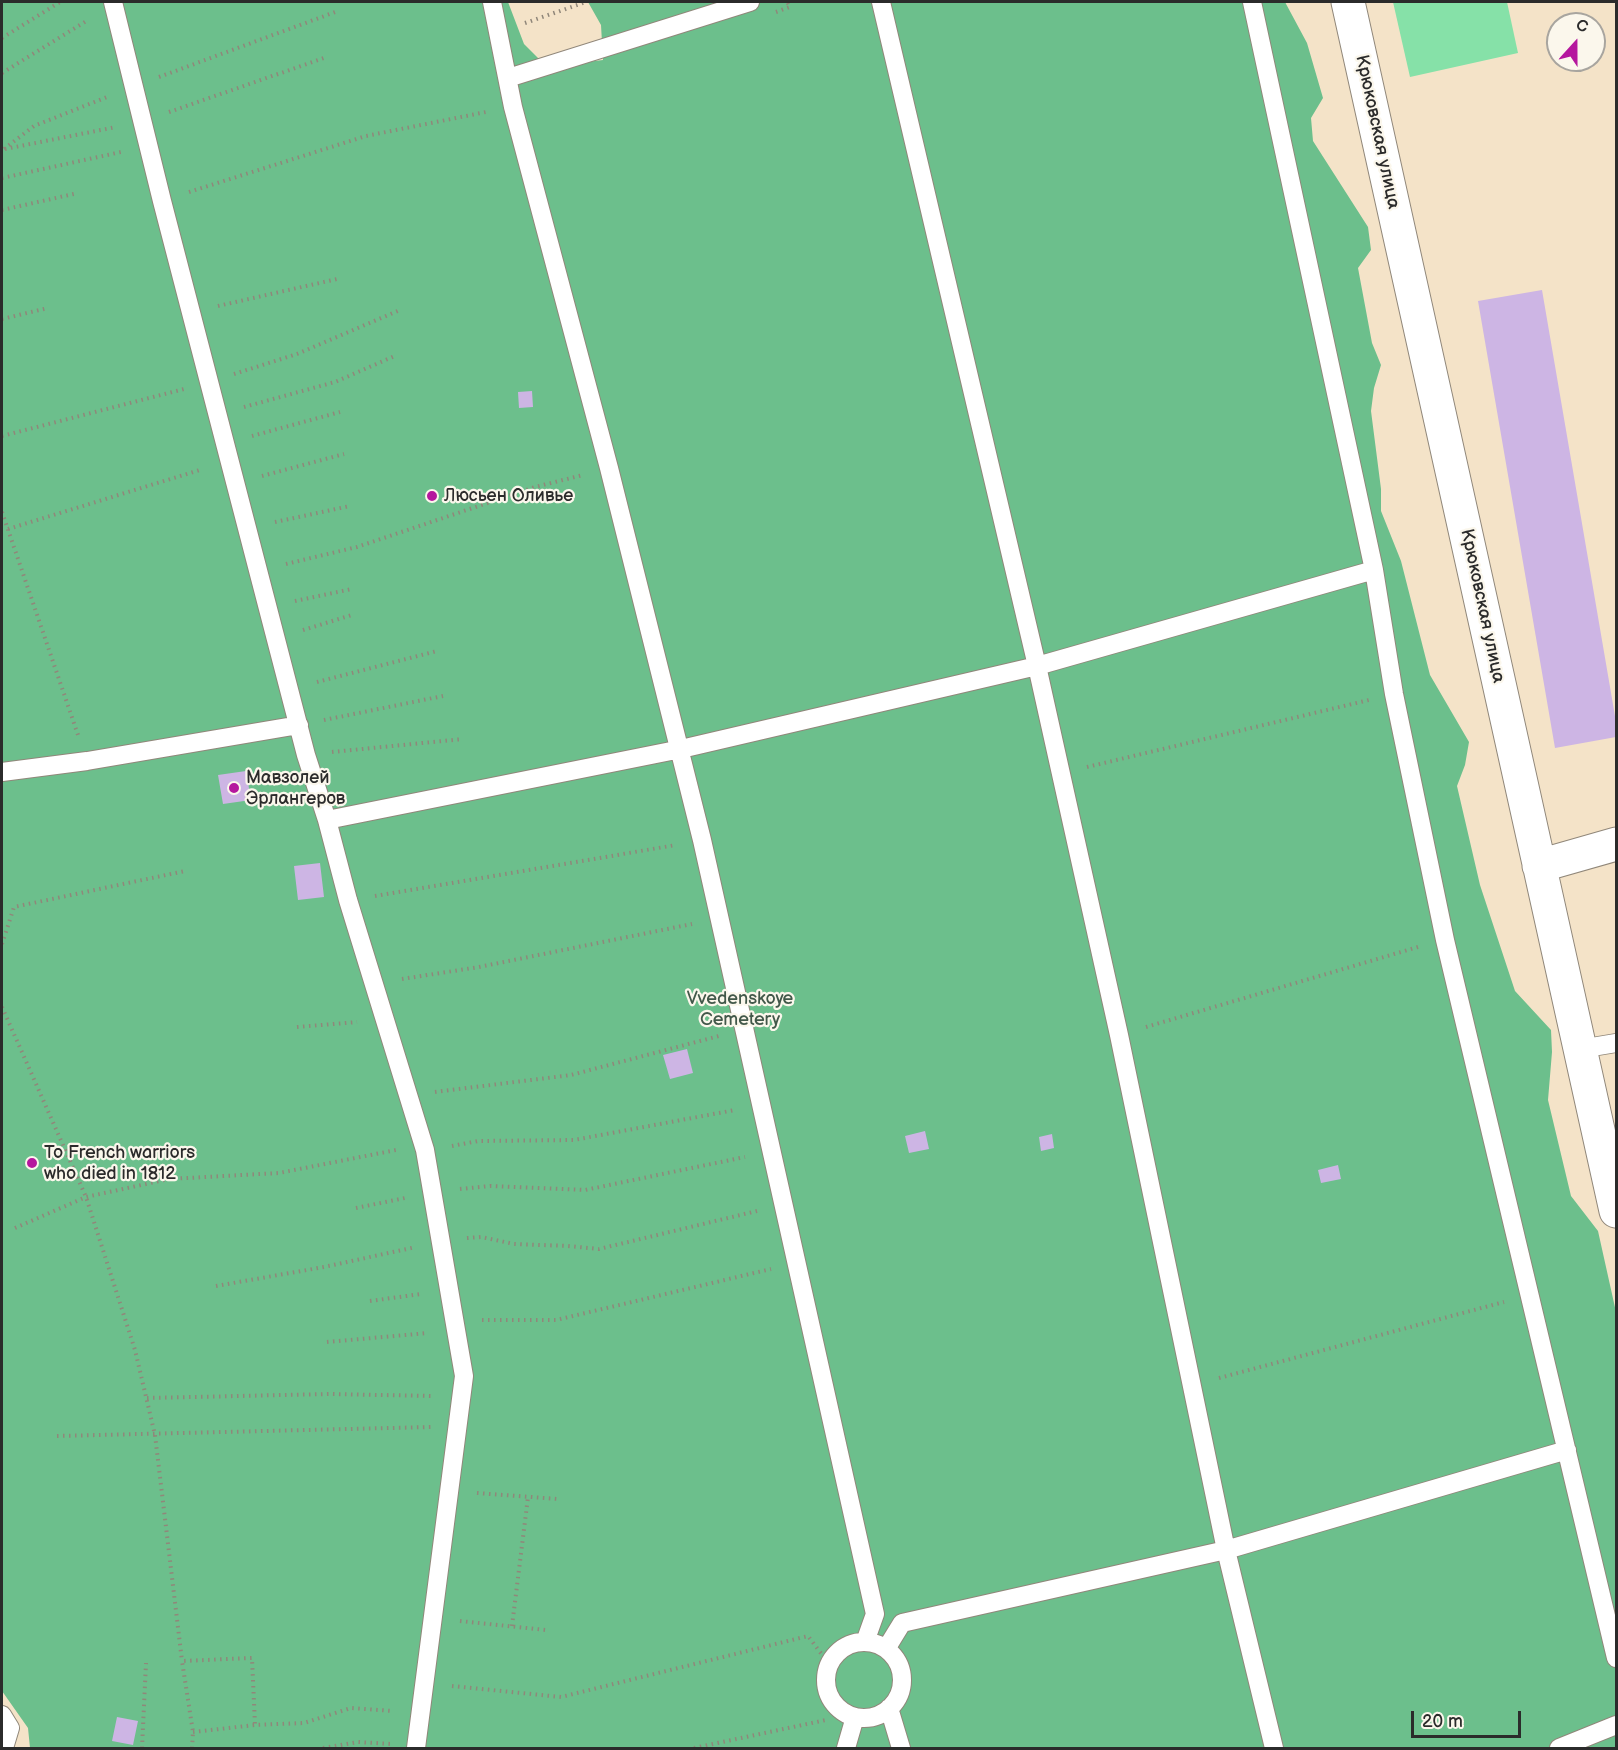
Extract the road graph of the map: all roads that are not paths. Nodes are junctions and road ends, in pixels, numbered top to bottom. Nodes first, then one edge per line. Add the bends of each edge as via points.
1 (492, 2) edge
2 (750, 2) edge
3 (881, 2) edge
4 (1252, 2) edge
5 (1348, 2) edge
6 (113, 3) edge
7 (507, 78) junction
8 (1374, 570) junction
9 (1036, 666) junction
10 (299, 725) junction
11 (681, 749) junction
12 (2, 772) edge
13 (327, 820) junction
14 (1617, 844) edge
15 (1539, 866) junction
16 (1617, 1043) edge
17 (1580, 1049) junction
18 (1617, 1211) edge
19 (1567, 1450) junction
20 (1226, 1550) junction
21 (865, 1642) junction
22 (886, 1649) junction
23 (1617, 1658) edge
24 (890, 1708) junction
25 (2, 1715) edge
26 (851, 1716) junction
27 (1617, 1725) edge
28 (416, 1747) edge
29 (4, 1749) edge
30 (846, 1749) edge
31 (901, 1749) edge
32 (1274, 1749) edge
33 (1559, 1749) edge

1 - 7 lane
2 - 7 lane
3 - 9 lane
4 - 8 lane
5 - 15 street, Крюковская улица
6 - 10 lane
7 - 11 lane
8 - 9 lane
8 - 19 lane via 1394,694 1445,940
9 - 11 lane
9 - 20 lane via 1119,1035
10 - 12 lane
10 - 13 lane
11 - 13 lane
11 - 21 lane via 875,1614
13 - 28 lane via 424,1147 464,1376
14 - 15 street
15 - 17 street, Крюковская улица
16 - 17 lane
17 - 18 street, Крюковская улица
19 - 20 lane
19 - 23 lane
20 - 22 lane via 902,1623
20 - 32 lane
21 - 22 lane
21 - 26 lane via 844,1647 833,1657 825,1678 835,1706
22 - 24 lane via 897,1660 902,1682
24 - 26 lane via 869,1718
24 - 31 lane
25 - 29 lane via 10,1728
26 - 30 lane
27 - 33 lane

